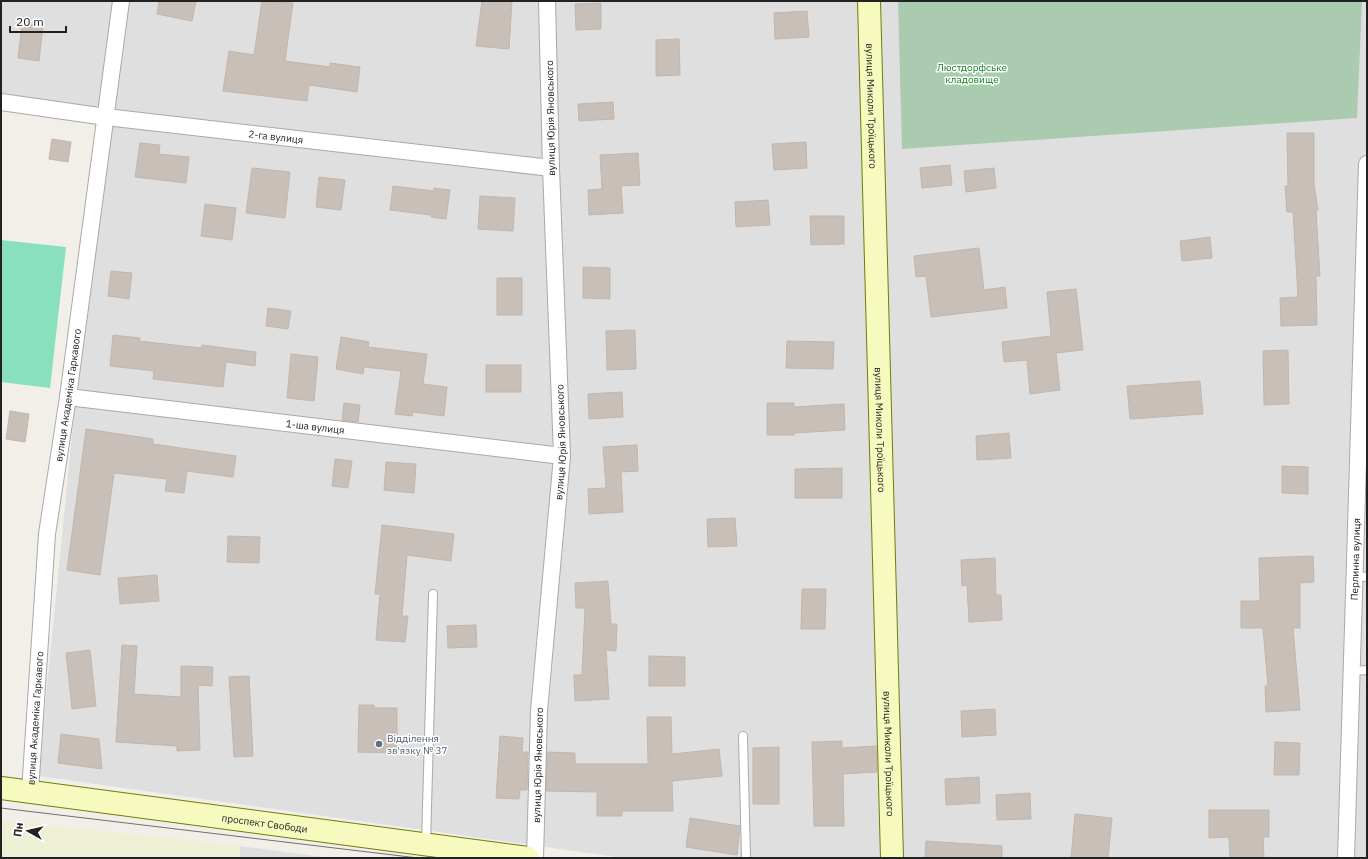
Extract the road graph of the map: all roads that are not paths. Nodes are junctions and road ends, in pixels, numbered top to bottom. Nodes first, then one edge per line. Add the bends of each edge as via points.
1 (121, 1) edge
2 (547, 1) edge
3 (869, 1) edge
4 (1, 102) edge
5 (106, 116) junction
6 (1367, 164) edge
7 (551, 168) junction
8 (68, 397) junction
9 (562, 456) junction
10 (1362, 525) edge
11 (1362, 576) edge
12 (433, 594) dead end
13 (1360, 671) edge
14 (743, 736) dead end
15 (1, 788) edge
16 (30, 792) junction
17 (426, 844) junction
18 (528, 858) edge
19 (535, 858) edge
20 (746, 858) edge
21 (892, 858) edge
22 (1346, 858) edge

1 - 5 street, вулиця Академіка Гаркавого
2 - 7 street, вулиця Юрія Яновського
3 - 21 street, вулиця Миколи Троїцького
4 - 5 street, 2-га вулиця
5 - 7 street, 2-га вулиця
5 - 8 street, вулиця Академіка Гаркавого
6 - 10 street, Перлинна вулиця
7 - 9 street, вулиця Юрія Яновського
8 - 9 street, 1-ша вулиця
8 - 16 street, вулиця Академіка Гаркавого via 47,534
9 - 19 street, вулиця Юрія Яновського via 539,711
10 - 11 street, Перлинна вулиця
11 - 13 street, Перлинна вулиця
12 - 17 lane
13 - 22 street, Перлинна вулиця
14 - 20 lane
15 - 16 street, проспект Свободи
16 - 17 street, проспект Свободи
17 - 18 street, проспект Свободи

